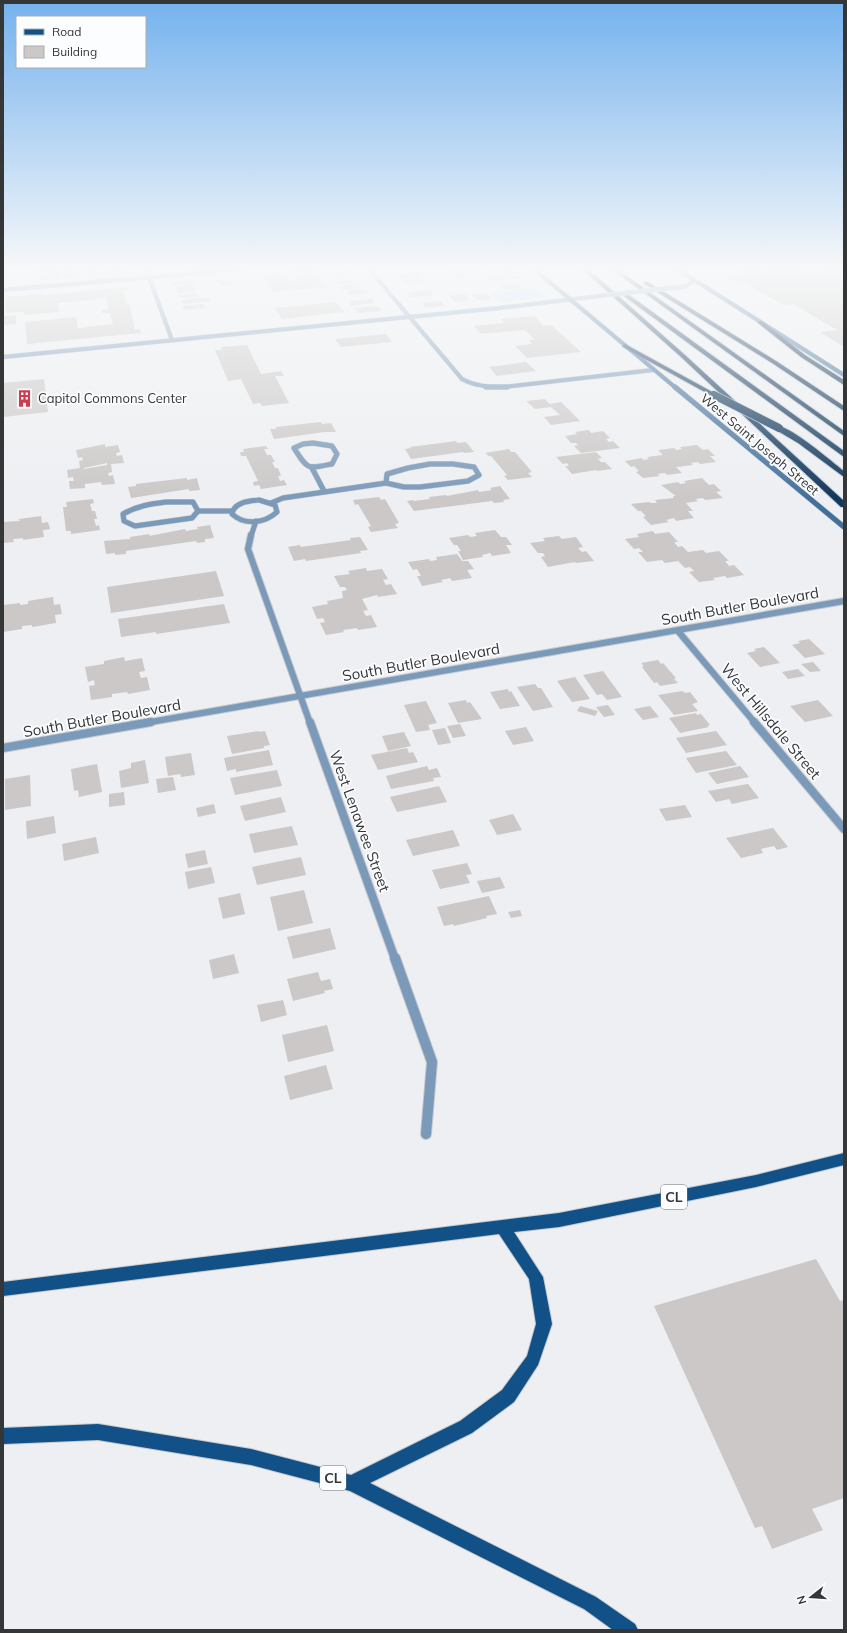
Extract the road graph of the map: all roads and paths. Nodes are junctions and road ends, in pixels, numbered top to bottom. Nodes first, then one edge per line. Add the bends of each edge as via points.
1 (120, 345) edge
2 (433, 345) edge
3 (671, 345) edge
4 (695, 345) edge
5 (720, 345) edge
6 (747, 345) edge
7 (789, 345) edge
8 (797, 345) edge
9 (625, 346) joint
10 (3, 357) edge
11 (653, 370) junction
12 (844, 375) edge
13 (844, 383) edge
14 (844, 408) edge
15 (844, 434) edge
16 (844, 455) edge
17 (312, 468) junction
18 (844, 475) edge
19 (386, 483) junction
20 (324, 491) junction
21 (271, 503) junction
22 (844, 505) edge
23 (198, 511) junction
24 (232, 511) junction
25 (256, 521) junction
26 (844, 528) edge
27 (844, 601) edge
28 (678, 631) junction
29 (300, 697) junction
30 (3, 748) edge
31 (844, 829) edge
32 (426, 1134) dead end
33 (844, 1159) edge
34 (502, 1228) junction
35 (3, 1289) edge
36 (3, 1436) edge
37 (352, 1483) junction
38 (629, 1630) edge

1 - 10 street
2 - 11 street via 462,379 475,385 503,387
3 - 22 highway
4 - 16 highway
5 - 15 highway
6 - 14 highway
7 - 13 highway
8 - 12 main road
9 - 11 main road, West Saint Joseph Street
9 - 18 highway, bridge via 779,428 801,441
11 - 26 main road, West Saint Joseph Street
17 - 17 street via 305,464 294,448 303,444 318,443 332,446 337,454 332,464
17 - 20 street
19 - 19 street via 404,488 420,487 468,481 479,475 474,467 461,463 442,464 387,474
19 - 20 street
20 - 21 street via 283,498
21 - 24 street via 259,500 245,502 234,507
21 - 25 street via 277,509 274,515
23 - 23 street via 193,502 169,502 132,508 123,514 124,521 135,526 192,518
23 - 24 street
24 - 25 street via 238,519
25 - 29 street, West Lenawee Street via 256,529 247,543 248,549
27 - 28 street, South Butler Boulevard
28 - 29 street, South Butler Boulevard
28 - 31 street, West Hillsdale Street
29 - 30 street, South Butler Boulevard
29 - 32 street, West Lenawee Street via 432,1062
33 - 34 main road, CL via 756,1181 559,1220
34 - 35 main road, CL
34 - 37 main road via 536,1277 544,1324 533,1360 508,1396 466,1427
36 - 37 main road, CL via 98,1432 251,1457
37 - 38 main road, CL via 590,1603

